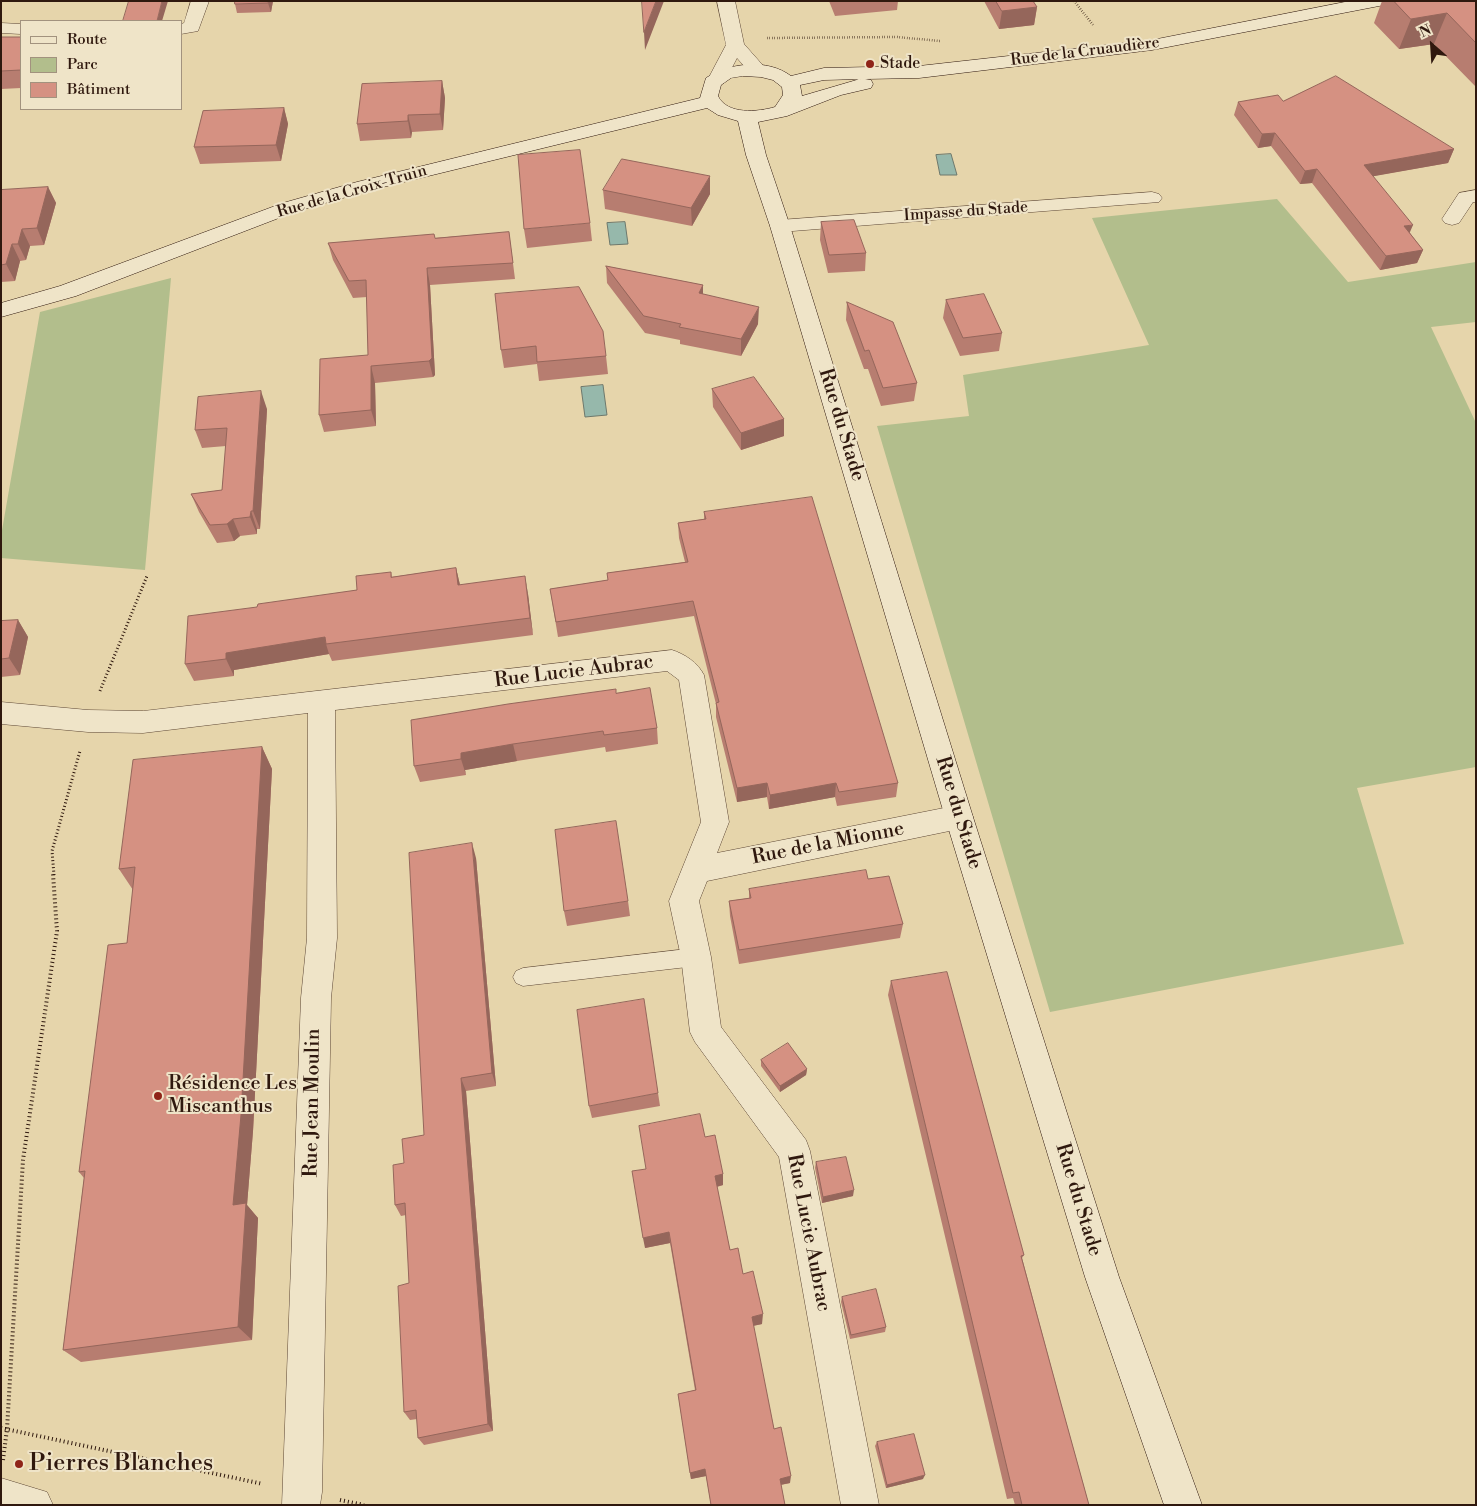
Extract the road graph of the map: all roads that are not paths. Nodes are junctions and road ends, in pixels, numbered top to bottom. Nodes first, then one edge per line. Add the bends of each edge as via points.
1 (200, 1) edge
2 (726, 1) edge
3 (1379, 1) edge
4 (1, 28) edge
5 (20, 29) edge
6 (182, 29) edge
7 (734, 42) junction
8 (758, 70) junction
9 (919, 72) junction
10 (717, 79) junction
11 (789, 82) junction
12 (711, 101) junction
13 (782, 110) junction
14 (747, 117) junction
15 (1476, 196) edge
16 (1152, 198) dead end
17 (1452, 219) dead end
18 (780, 226) junction
19 (1, 310) edge
20 (321, 701) junction
21 (1, 712) edge
22 (959, 817) junction
23 (697, 870) junction
24 (696, 957) junction
25 (523, 977) dead end
26 (2, 1482) edge
27 (302, 1499) edge
28 (34, 1505) edge
29 (860, 1505) edge
30 (1183, 1505) edge

1 - 6 street via 192,27
2 - 7 street
3 - 9 street, Rue de la Cruaudière via 1152,45
4 - 5 street
7 - 8 street
7 - 10 street
8 - 10 street via 730,73
8 - 11 street
9 - 11 street, Rue de la Cruaudière via 824,74
9 - 13 street via 836,90
10 - 12 street via 710,86
11 - 13 street via 794,96
12 - 14 street via 730,114
12 - 19 street, Rue de la Croix-Truin via 290,206 68,291
13 - 14 street via 770,115
14 - 18 street, Rue du Stade
15 - 17 street via 1466,197
16 - 18 street, Impasse du Stade
18 - 22 street, Rue du Stade
20 - 21 street, Rue Lucie Aubrac via 143,722
20 - 23 street, Rue Lucie Aubrac via 672,660 691,675 715,822
20 - 27 street, Rue Jean Moulin via 322,938 316,998
22 - 23 street, Rue de la Mionne
22 - 30 street, Rue du Stade via 1102,1277
23 - 24 street, Rue Lucie Aubrac via 684,902
24 - 25 lane
24 - 29 street, Rue Lucie Aubrac via 706,1032 794,1151
26 - 28 street

